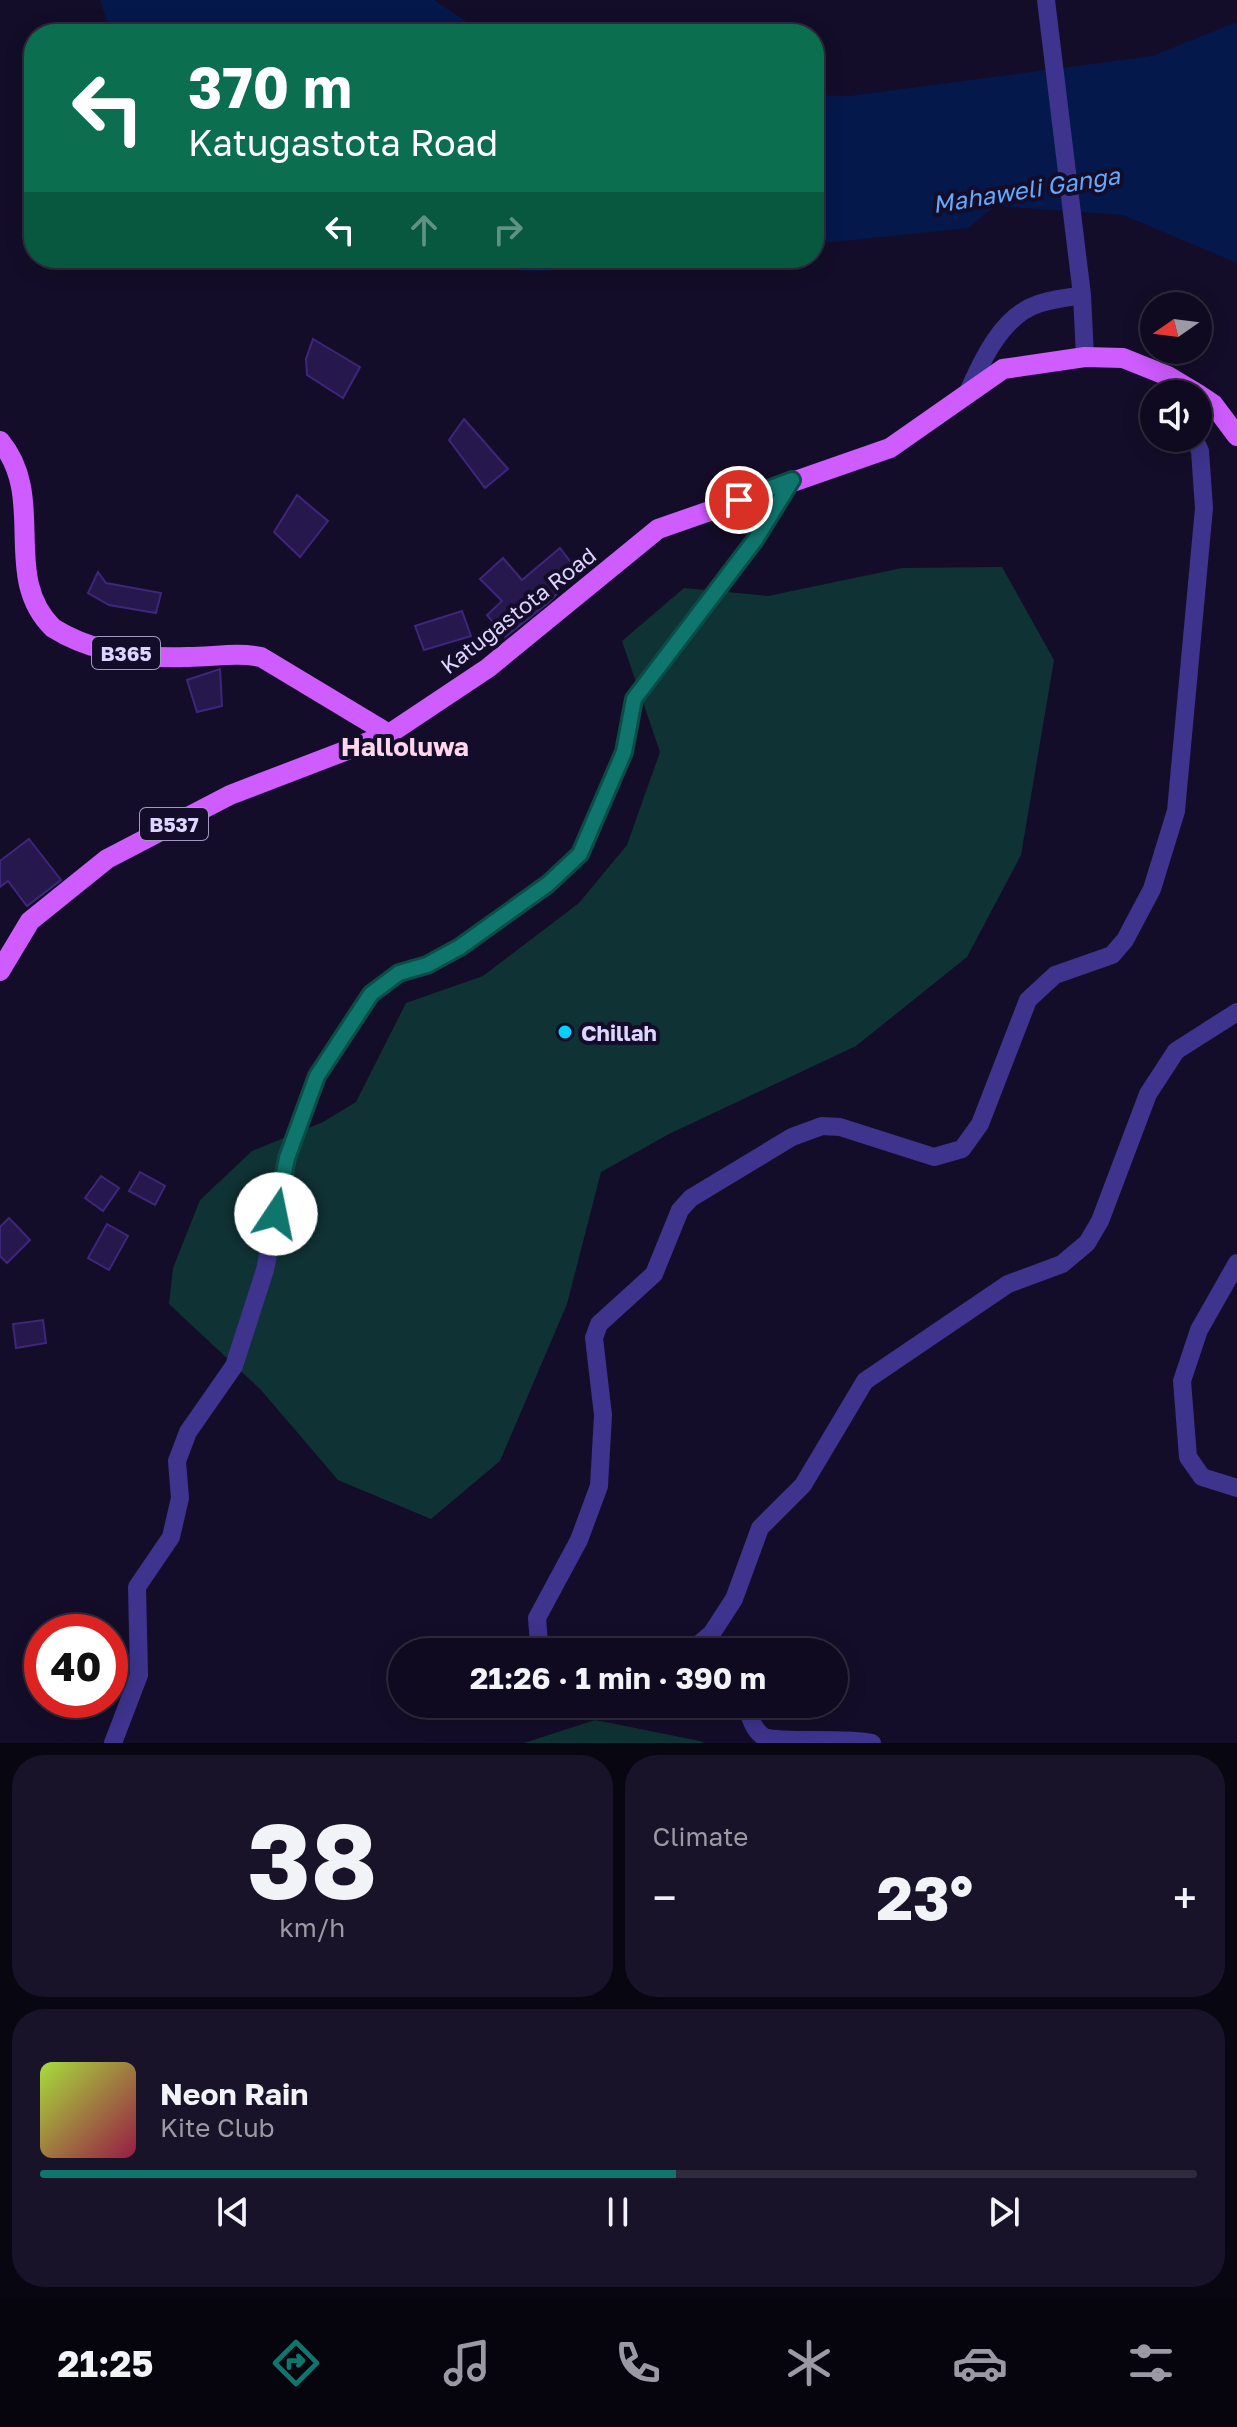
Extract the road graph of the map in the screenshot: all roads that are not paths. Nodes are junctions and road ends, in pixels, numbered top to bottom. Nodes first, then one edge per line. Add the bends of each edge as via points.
1 (1046, 0) edge
2 (1081, 287) junction
3 (1085, 357) junction
4 (1162, 380) edge
5 (968, 392) junction
6 (1212, 403) edge
7 (1237, 436) edge
8 (0, 441) edge
9 (1200, 452) edge
10 (792, 480) junction
11 (389, 734) junction
12 (0, 971) edge
13 (1237, 1012) edge
14 (1237, 1263) edge
15 (1237, 1488) edge
16 (539, 1638) edge
17 (706, 1638) edge
18 (749, 1718) edge
19 (113, 1743) edge
20 (872, 1743) edge

1 - 2 street
2 - 3 street
2 - 5 street via 1035,304 1009,323 986,353
3 - 4 main road, Katugastota Road via 1123,358
3 - 5 main road, Katugastota Road via 1003,369
5 - 10 main road, Katugastota Road via 890,448
6 - 7 main road, Katugastota Road
8 - 11 main road, B365 via 14,463 19,487 13,575 45,623 99,649 134,655 261,657
9 - 16 street via 1204,508 1176,811 1152,889 1125,940 1112,955 1055,975 1028,1000 980,1124 962,1149 934,1157 822,1126 792,1137 691,1198 680,1210 654,1274 599,1324 594,1338 603,1415 599,1486 579,1540 537,1618
10 - 11 main road, Katugastota Road via 658,529 488,668
10 - 19 street via 755,540 634,699 624,752 580,854 548,884 460,947 399,973 371,994 317,1076 287,1158 265,1270 234,1366 188,1432 177,1461 180,1498 171,1537 137,1587 139,1675
11 - 12 main road, B537 via 230,795 107,859 30,921
13 - 17 street via 1176,1051 1148,1094 1087,1243 1062,1264 1008,1284 865,1381 803,1485 760,1528 734,1599
14 - 15 street via 1199,1330 1182,1381 1188,1457 1202,1477
18 - 20 street via 764,1737 781,1742

